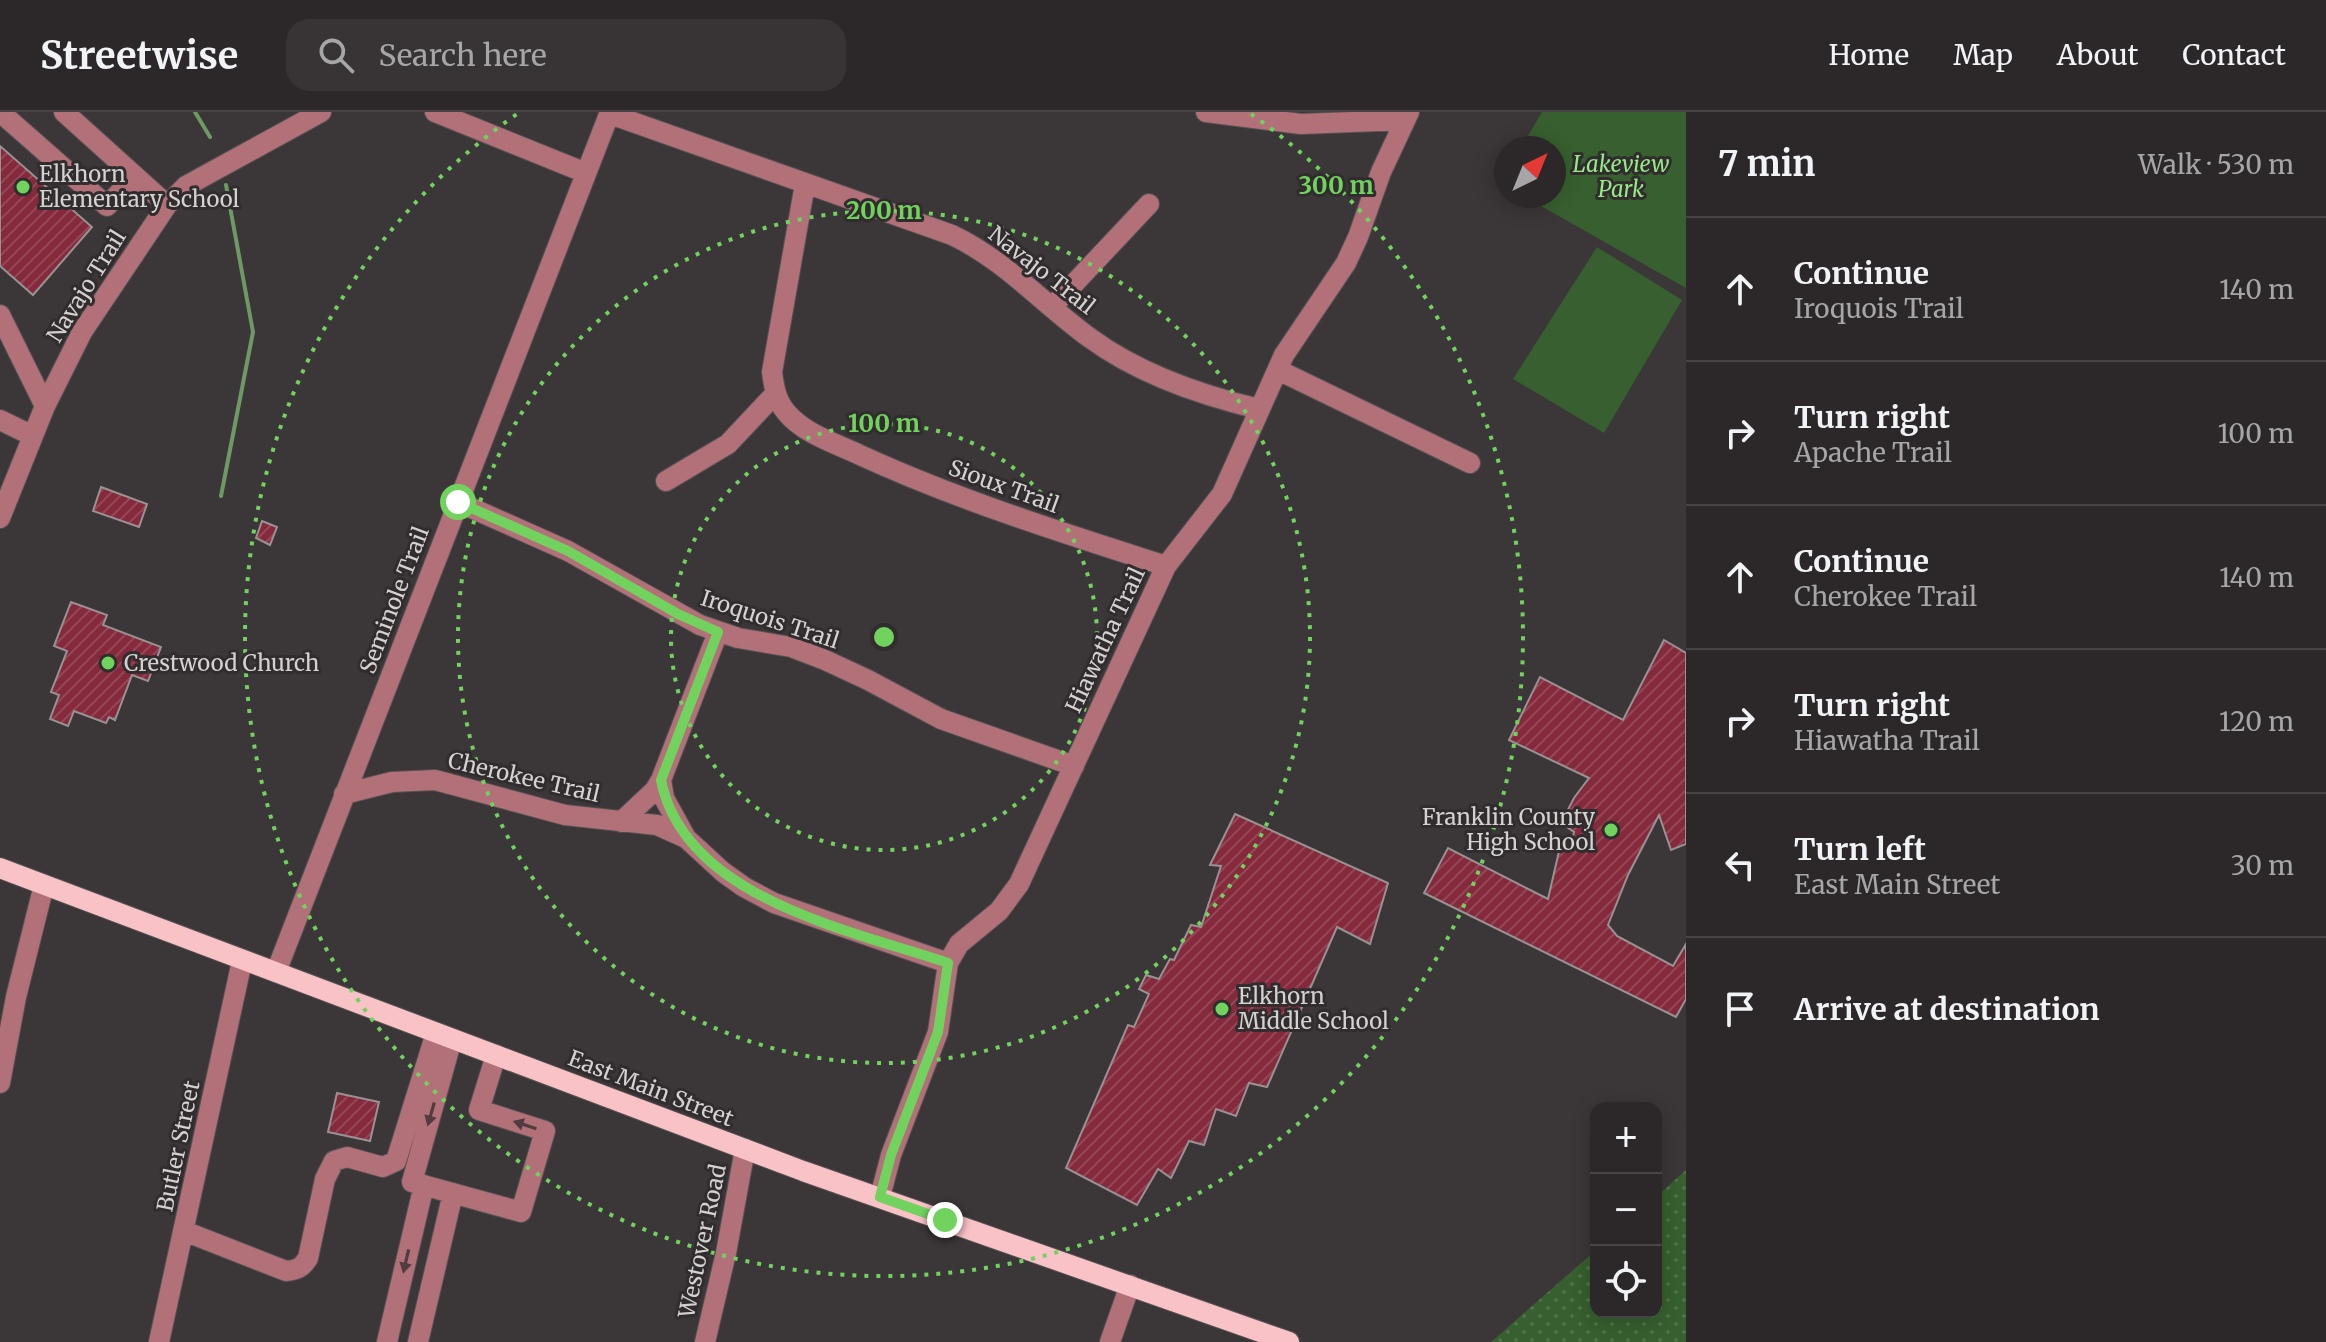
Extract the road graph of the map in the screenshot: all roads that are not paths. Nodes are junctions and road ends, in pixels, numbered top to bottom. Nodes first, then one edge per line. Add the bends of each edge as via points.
1 (0, 112) edge
2 (64, 112) edge
3 (321, 112) edge
4 (435, 112) edge
5 (1206, 112) edge
6 (610, 113) edge
7 (1407, 116) edge
8 (586, 173) junction
9 (135, 176) junction
10 (805, 184) junction
11 (1149, 204) dead end
12 (167, 205) junction
13 (1052, 307) junction
14 (0, 315) edge
15 (1278, 370) junction
16 (775, 394) junction
17 (45, 406) junction
18 (1259, 409) junction
19 (2, 422) edge
20 (33, 436) junction
21 (1470, 463) dead end
22 (666, 481) dead end
23 (458, 502) junction
24 (2, 508) edge
25 (1166, 566) junction
26 (718, 632) junction
27 (1074, 766) junction
28 (661, 780) junction
29 (344, 794) junction
30 (621, 822) junction
31 (686, 838) junction
32 (0, 868) edge
33 (44, 885) junction
34 (242, 961) junction
35 (948, 963) junction
36 (276, 972) junction
37 (444, 1036) junction
38 (496, 1055) junction
39 (0, 1083) edge
40 (745, 1149) junction
41 (424, 1185) junction
42 (453, 1193) junction
43 (880, 1197) junction
44 (184, 1231) junction
45 (1130, 1285) junction
46 (159, 1342) edge
47 (387, 1342) edge
48 (418, 1342) edge
49 (705, 1342) edge
50 (1110, 1342) edge
51 (1289, 1342) edge

1 - 9 street via 107,206
2 - 9 street
3 - 12 street, Navajo Trail via 186,186
4 - 8 street
5 - 7 street via 1301,124
6 - 8 street, Seminole Trail
6 - 10 street, Navajo Trail
7 - 15 street, Hiawatha Trail via 1346,263
8 - 23 street, Seminole Trail
9 - 12 street
10 - 13 street, Navajo Trail via 973,245
10 - 16 street via 772,372
11 - 13 street
12 - 17 street, Navajo Trail via 82,332
13 - 18 street, Navajo Trail via 1135,366
14 - 17 street
15 - 18 street, Hiawatha Trail
15 - 21 street
16 - 22 street via 728,444
16 - 25 street, Sioux Trail via 785,411 811,432 910,478
17 - 20 street, Navajo Trail
18 - 25 street, Hiawatha Trail via 1222,494
19 - 20 street
20 - 24 street, Navajo Trail
23 - 26 street, Iroquois Trail via 568,551
23 - 29 street, Seminole Trail
25 - 27 street, Hiawatha Trail
26 - 27 street, Iroquois Trail via 791,647 941,719
26 - 28 street
27 - 35 street, Hiawatha Trail via 1010,899 959,944
28 - 30 street
28 - 31 street via 664,798
29 - 30 street, Cherokee Trail via 392,782 435,780 565,815
29 - 36 street, Seminole Trail
30 - 31 street, Cherokee Trail via 657,825
31 - 35 street, Cherokee Trail via 734,880 774,903
32 - 33 main road, East Main Street
33 - 34 main road, East Main Street
33 - 39 street
34 - 36 main road, East Main Street
34 - 44 street, Butler Street
35 - 43 street via 938,1032
36 - 37 main road, East Main Street
37 - 38 main road, East Main Street
37 -> 41 street via 412,1182
37 - 44 street via 396,1161 383,1167 347,1157 334,1161 304,1265 286,1271
38 - 40 main road, East Main Street
42 -> 38 street via 521,1212 545,1131 479,1110
40 - 43 main road, East Main Street
40 - 49 street, Westover Road
41 - 42 street
41 -> 47 street
42 - 48 street
43 - 45 main road, East Main Street
44 - 46 street, Butler Street
45 - 50 street
45 - 51 main road, East Main Street

